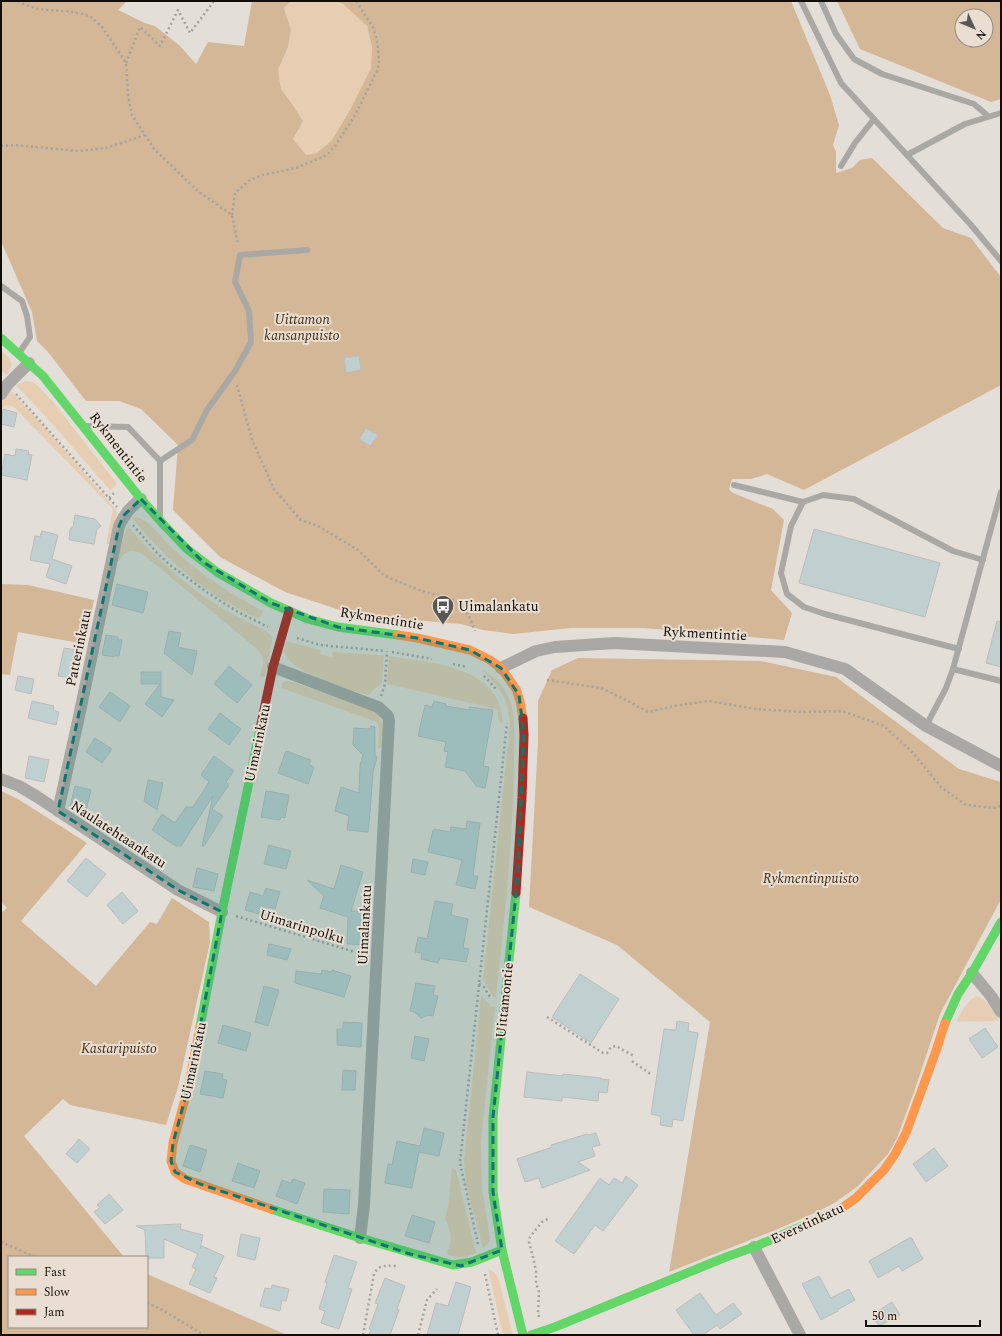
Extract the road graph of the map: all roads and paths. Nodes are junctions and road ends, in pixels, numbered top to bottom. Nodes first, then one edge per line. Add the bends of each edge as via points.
1 (18, 1) edge
2 (214, 1) edge
3 (356, 1) edge
4 (801, 1) edge
5 (821, 1) edge
6 (126, 63) junction
7 (1001, 113) edge
8 (988, 116) junction
9 (874, 119) junction
10 (145, 134) junction
11 (1, 146) edge
12 (907, 155) junction
13 (841, 166) dead end
14 (232, 215) junction
15 (307, 250) dead end
16 (240, 255) junction
17 (1001, 261) edge
18 (1, 286) edge
19 (1, 338) edge
20 (18, 353) junction
21 (29, 363) junction
22 (234, 373) junction
23 (4, 389) edge
24 (83, 426) junction
25 (160, 461) junction
26 (734, 485) dead end
27 (120, 488) dead end
28 (1001, 492) edge
29 (109, 498) junction
30 (141, 499) junction
31 (803, 502) junction
32 (124, 515) junction
33 (998, 516) edge
34 (160, 521) junction
35 (983, 560) junction
36 (289, 611) junction
37 (475, 631) dead end
38 (282, 633) junction
39 (959, 649) junction
40 (387, 651) junction
41 (435, 659) dead end
42 (448, 662) dead end
43 (273, 667) junction
44 (501, 668) junction
45 (953, 668) junction
46 (471, 669) dead end
47 (480, 673) dead end
48 (547, 680) dead end
49 (1001, 681) edge
50 (499, 693) dead end
51 (378, 707) junction
52 (507, 721) dead end
53 (926, 726) junction
54 (1001, 766) edge
55 (1, 779) edge
56 (1001, 806) edge
57 (58, 811) junction
58 (222, 912) junction
59 (1001, 922) edge
60 (377, 959) junction
61 (972, 973) junction
62 (479, 984) junction
63 (494, 1002) dead end
64 (1001, 1012) edge
65 (547, 1018) dead end
66 (634, 1056) dead end
67 (632, 1061) dead end
68 (653, 1074) dead end
69 (548, 1219) dead end
70 (360, 1238) junction
71 (1, 1242) edge
72 (754, 1247) junction
73 (502, 1250) junction
74 (33, 1256) edge
75 (481, 1259) junction
76 (398, 1266) dead end
77 (437, 1289) dead end
78 (148, 1303) edge
79 (540, 1319) dead end
80 (556, 1331) edge
81 (203, 1335) edge
82 (363, 1335) edge
83 (418, 1335) edge
84 (498, 1335) edge
85 (523, 1335) edge
86 (531, 1335) edge
87 (800, 1335) edge

1 - 6 path via 37,9 90,16 102,26
2 - 6 path via 190,33 178,10 160,46 140,26
3 - 14 path via 373,27 379,60 378,70 354,117 327,154 296,168 263,174 250,180 235,193
4 - 9 lane via 841,84
5 - 8 lane via 836,34 854,59 882,74 974,104
6 - 10 path via 132,115
7 - 8 lane
8 - 12 lane via 965,124
9 - 12 lane
9 - 13 lane
10 - 11 path via 106,148 78,151
10 - 14 path via 154,149 179,174
12 - 17 lane
14 - 16 path
15 - 16 lane
16 - 22 lane via 235,282 249,311 251,342
18 - 20 lane via 22,301 27,316 30,336
19 - 20 street, Rykmentintie
20 - 21 street, Rykmentintie
21 - 23 street
21 - 24 street, Rykmentintie via 43,376
22 - 25 lane via 207,410 192,440
22 - 37 path via 252,440 274,489 301,520 318,526 358,550 385,576 416,589 457,601 468,614
23 - 29 path
24 - 25 lane via 128,426
24 - 30 street, Rykmentintie
25 - 34 lane
26 - 31 lane
27 - 29 path
28 - 33 lane
29 - 32 path
30 - 32 street, Patterinkatu
30 - 34 street, Rykmentintie
31 - 35 lane via 822,495 854,499 953,551
31 - 39 lane via 791,526 781,574 787,594 804,607 825,614
32 - 38 path via 157,553 208,593 238,612
32 - 57 street, Patterinkatu via 119,526
33 - 35 lane
34 - 36 street, Rykmentintie via 187,549 217,572 246,590
35 - 39 lane
36 - 38 street, Uimarinkatu
36 - 44 street, Rykmentintie via 338,627 417,638 470,650
38 - 40 path via 320,646
38 - 43 street, Uimarinkatu
39 - 45 lane
40 - 41 path
40 - 51 path via 385,684
42 - 46 path
43 - 51 street
43 - 58 street, Uimarinkatu
44 - 53 street, Rykmentintie via 536,651 555,647 614,643 785,652 845,670
44 - 73 street, Uittamontie via 519,695 524,735 518,874 493,1116 493,1192
45 - 49 lane
45 - 53 lane via 946,688
47 - 50 path
48 - 56 path via 601,688 648,712 709,700 756,709 842,711 884,726 912,752 941,787 966,805 993,808
51 - 60 street, Uimalankatu via 388,716 390,726
52 - 62 path
53 - 54 street, Rykmentintie
55 - 57 street, Naulatehtaankatu via 19,786
57 - 58 street, Naulatehtaankatu via 178,890
58 - 60 path, Uimarinpolku
58 - 70 street, Uimarinkatu via 189,1084 173,1143 171,1161 175,1172 185,1179
59 - 61 street, Everstinkatu
60 - 70 street, Uimalankatu
61 - 64 street
61 - 72 street, Everstinkatu via 958,994 944,1024 906,1133 884,1170 856,1198 839,1210
62 - 63 path via 484,986
62 - 75 path via 460,1163
65 - 66 path via 603,1053 616,1046
67 - 68 path
69 - 79 path via 542,1222 529,1242 536,1270
70 - 75 street, Uimarinkatu via 454,1265 461,1266
71 - 74 path
72 - 80 street, Everstinkatu
72 - 87 street
73 - 75 street, Uimarinkatu
73 - 85 street, Uittamontie
75 - 84 path
76 - 82 path via 382,1266 376,1270
77 - 83 path via 427,1300
78 - 81 path
80 - 86 street, Everstinkatu

